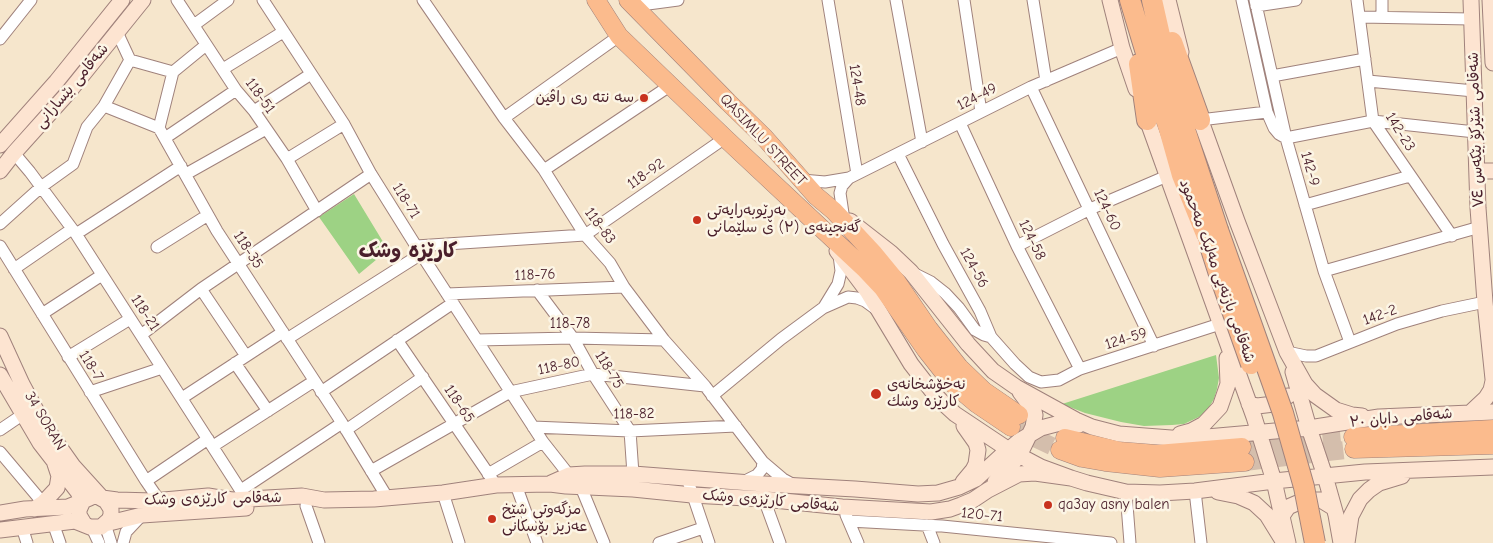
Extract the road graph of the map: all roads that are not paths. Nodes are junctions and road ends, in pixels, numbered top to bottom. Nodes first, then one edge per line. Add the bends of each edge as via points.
1 (32, 0) edge
2 (143, 0) edge
3 (177, 0) edge
4 (228, 0) edge
5 (263, 0) edge
6 (423, 0) edge
7 (596, 0) edge
8 (678, 0) edge
9 (828, 0) edge
10 (896, 0) edge
11 (964, 0) edge
12 (1033, 0) edge
13 (1110, 0) edge
14 (1130, 0) edge
15 (1152, 0) edge
16 (1158, 0) edge
17 (1168, 0) edge
18 (1242, 0) edge
19 (1296, 0) edge
20 (1357, 0) edge
21 (1382, 0) edge
22 (1471, 0) edge
23 (1490, 0) edge
24 (119, 1) edge
25 (631, 3) edge
26 (1256, 3) edge
27 (1360, 17) junction
28 (1382, 17) junction
29 (1472, 19) junction
30 (194, 25) junction
31 (117, 32) junction
32 (283, 32) junction
33 (619, 36) junction
34 (0, 39) edge
35 (206, 45) junction
36 (1492, 47) edge
37 (1122, 48) junction
38 (1366, 59) junction
39 (130, 60) junction
40 (1493, 62) edge
41 (223, 69) junction
42 (173, 72) junction
43 (311, 74) junction
44 (1272, 76) junction
45 (1046, 81) junction
46 (1368, 81) junction
47 (56, 82) junction
48 (670, 86) junction
49 (1031, 87) junction
50 (236, 90) junction
51 (1474, 91) junction
52 (68, 93) junction
53 (104, 106) junction
54 (254, 111) junction
55 (981, 112) junction
56 (1266, 112) junction
57 (504, 118) junction
58 (1147, 120) junction
59 (1200, 120) junction
60 (1373, 121) junction
61 (960, 123) junction
62 (344, 124) junction
63 (266, 129) junction
64 (1475, 132) junction
65 (162, 133) junction
66 (725, 138) junction
67 (1286, 138) junction
68 (922, 142) junction
69 (0, 146) edge
70 (14, 153) junction
71 (898, 154) junction
72 (287, 159) junction
73 (183, 170) junction
74 (544, 170) junction
75 (1477, 171) junction
76 (1493, 171) edge
77 (0, 172) edge
78 (371, 174) junction
79 (853, 176) junction
80 (1167, 176) junction
81 (1410, 176) junction
82 (802, 180) junction
83 (41, 187) junction
84 (1304, 205) junction
85 (1486, 207) edge
86 (1090, 209) junction
87 (317, 210) junction
88 (208, 215) junction
89 (840, 217) junction
90 (812, 218) junction
91 (0, 224) edge
92 (1480, 228) junction
93 (74, 232) junction
94 (1212, 232) junction
95 (585, 235) junction
96 (1452, 236) junction
97 (0, 246) edge
98 (1017, 246) junction
99 (157, 247) dead end
100 (418, 250) junction
101 (838, 253) junction
102 (239, 263) junction
103 (14, 269) junction
104 (1324, 271) junction
105 (102, 275) junction
106 (904, 277) junction
107 (624, 287) junction
108 (201, 289) junction
109 (537, 290) junction
110 (450, 299) junction
111 (1485, 302) junction
112 (823, 308) junction
113 (42, 314) junction
114 (881, 314) junction
115 (130, 319) junction
116 (1220, 324) junction
117 (140, 335) junction
118 (0, 336) edge
119 (285, 336) junction
120 (991, 337) junction
121 (573, 338) junction
122 (1226, 339) junction
123 (397, 340) junction
124 (477, 340) junction
125 (664, 340) junction
126 (1350, 342) junction
127 (1154, 346) junction
128 (1287, 352) junction
129 (246, 356) junction
130 (68, 357) junction
131 (235, 363) junction
132 (162, 368) junction
133 (1080, 369) junction
134 (593, 374) junction
135 (0, 375) edge
136 (423, 377) junction
137 (1493, 380) edge
138 (314, 381) junction
139 (1041, 382) joint
140 (1296, 384) junction
141 (704, 386) junction
142 (1016, 387) junction
143 (90, 392) junction
144 (321, 392) junction
145 (510, 392) junction
146 (712, 396) junction
147 (182, 398) junction
148 (1250, 404) junction
149 (268, 411) junction
150 (1470, 412) junction
151 (1493, 412) edge
152 (955, 414) junction
153 (22, 415) junction
154 (1379, 417) junction
155 (454, 424) junction
156 (736, 426) junction
157 (344, 427) junction
158 (533, 427) junction
159 (1092, 427) junction
160 (1309, 428) junction
161 (1493, 429) edge
162 (0, 430) edge
163 (630, 431) junction
164 (1258, 432) junction
165 (1031, 434) junction
166 (1167, 438) junction
167 (543, 442) junction
168 (211, 443) junction
169 (1062, 444) tunnel mouth
170 (1493, 445) edge
171 (0, 452) edge
172 (1014, 453) junction
173 (1244, 455) tunnel mouth
174 (763, 462) junction
175 (55, 463) junction
176 (1493, 467) edge
177 (1426, 469) junction
178 (371, 471) junction
179 (633, 474) junction
180 (569, 475) junction
181 (1325, 476) junction
182 (687, 478) junction
183 (1071, 478) junction
184 (492, 479) junction
185 (146, 481) junction
186 (1274, 481) junction
187 (742, 482) junction
188 (550, 484) junction
189 (516, 485) junction
190 (797, 486) junction
191 (817, 486) junction
192 (581, 487) junction
193 (959, 487) junction
194 (988, 490) junction
195 (1201, 491) junction
196 (1126, 492) junction
197 (443, 493) junction
198 (692, 495) junction
199 (387, 497) junction
200 (102, 498) junction
201 (764, 498) junction
202 (160, 500) junction
203 (324, 500) junction
204 (83, 501) junction
205 (220, 504) junction
206 (815, 504) junction
207 (38, 506) junction
208 (306, 506) junction
209 (1334, 508) junction
210 (0, 513) edge
211 (846, 514) junction
212 (142, 516) junction
213 (1282, 516) junction
214 (53, 523) junction
215 (928, 525) junction
216 (94, 526) junction
217 (22, 527) junction
218 (703, 528) junction
219 (0, 530) edge
220 (27, 543) edge
221 (60, 543) edge
222 (98, 543) edge
223 (111, 543) edge
224 (122, 543) edge
225 (318, 543) edge
226 (459, 543) edge
227 (537, 543) edge
228 (604, 543) edge
229 (659, 543) edge
230 (709, 543) edge
231 (780, 543) edge
232 (858, 543) edge
233 (934, 543) edge
234 (1111, 543) edge
235 (1130, 543) edge
236 (1201, 543) edge
237 (1286, 543) edge
238 (1303, 543) edge
239 (1315, 543) edge
240 (1341, 543) edge
241 (1347, 543) edge

1 - 34 street
2 - 31 main road, شەقامی بێسارانی
3 - 30 street, 118-51
4 - 30 street
5 - 32 street, 118-71
6 - 57 street, 118-83
7 - 33 main road, QASIMLU STREET
8 - 25 street
9 - 79 street, 124-48
10 - 68 street
11 - 55 street
12 - 45 street
13 - 37 main road
14 - 58 highway
14 - 94 highway, شەقامی بازنەیی مەلیک مەحمود via 1182,175
15 - 94 highway, شەقامی بازنەیی مەلیک مەحمود via 1173,93
16 - 59 highway
17 - 59 main road
18 - 56 street
19 - 26 street
20 - 27 street, 142-23
21 - 28 street
22 - 29 main road, شەقامی شێرکۆ بێکەس ٧٤
23 - 36 main road, شەقامی شێرکۆ بێکەس ٧٤
24 - 47 main road, شەقامی بێسارانی
25 - 82 main road, QASIMLU STREET via 764,137
26 - 44 street, 142-9
27 - 28 street
27 - 38 street, 142-23
28 - 29 street
29 - 51 main road, شەقامی شێرکۆ بێکەس ٧٤
30 - 35 street, 118-51
31 - 39 street
31 - 52 main road, شەقامی بێسارانی
32 - 41 street
32 - 43 street, 118-71
33 - 48 main road, QASIMLU STREET
33 - 57 street
35 - 41 street, 118-51
35 - 42 street
36 - 40 main road, شەقامی شێرکۆ بێکەس ٧٤
37 - 45 street, 124-49
37 - 58 main road
38 - 44 street
38 - 46 street, 142-23
39 - 42 street
39 - 53 street
41 - 50 street, 118-51
42 - 65 street
43 - 54 street
43 - 62 street, 118-71
44 - 67 street, 142-9
45 - 49 street, 124-49
46 - 51 street
46 - 60 street, 142-23
47 - 52 main road
47 - 69 main road, شەقامی بێسارانی
48 - 66 main road, QASIMLU STREET
48 - 74 street
49 - 55 street, 124-49
49 - 86 street, 124-60
50 - 54 street, 118-51
50 - 65 street
51 - 64 main road, شەقامی شێرکۆ بێکەس ٧٤
52 - 70 main road, شەقامی بێسارانی
53 - 65 street
53 - 83 street via 87,127 73,164
54 - 63 street, 118-51
55 - 61 street, 124-49
56 - 59 street
56 - 67 street via 1274,128
57 - 74 street, 118-83
58 - 80 main road
59 - 128 main road
60 - 64 street
60 - 67 street
60 - 81 street, 142-23
61 - 68 street, 124-49
61 - 98 street, 124-58
62 - 72 street
62 - 78 street, 118-71
63 - 72 street, 118-51
63 - 73 street
64 - 75 main road, شەقامی شێرکۆ بێکەس ٧٤
65 - 73 street, 118-35
66 - 90 main road, QASIMLU STREET
66 - 95 street, 118-92
67 - 84 street, 142-9
68 - 71 street, 124-49
70 - 77 main road, شەقامی بێسارانی
70 - 83 street, 118-21
71 - 79 street, 124-49
71 - 120 street, 124-56
72 - 87 street, 118-51
73 - 88 street, 118-35
73 - 93 street
74 - 95 street, 118-83
75 - 76 main road
75 - 85 main road, شەقامی شێرکۆ بێکەس ٧٤
78 - 87 street
78 - 100 street, 118-71
79 - 82 street, 124-49 via 825,182
79 - 89 street via 842,186
80 - 86 street
80 - 116 main road
81 - 84 street
81 - 96 street, 142-23
82 - 89 main road, QASIMLU STREET
83 - 91 street
83 - 93 street, 118-21
84 - 104 street, 142-9
85 - 92 main road, شەقامی شێرکۆ بێکەس ٧٤
86 - 98 street
86 - 127 street, 124-60
87 - 102 street
88 - 99 street
88 - 102 street, 118-35
89 - 106 main road, QASIMLU STREET via 874,254
90 - 101 main road
90 - 106 main road, QASIMLU STREET via 883,288 952,383 977,404 1015,421 1000,403 959,367 929,329
92 - 96 street
92 - 111 main road, شەقامی شێرکۆ بێکەس ٧٤
93 - 103 street
93 - 105 street, 118-21
94 - 238 highway, شەقامی بازنەیی مەلیک مەحمود, bridge via 1236,324 1271,417
94 - 239 highway, شەقامی بازنەیی مەلیک مەحمود, bridge via 1283,413 1304,487
95 - 100 street
95 - 107 street, 118-83 via 610,262
96 - 104 street
97 - 103 street, 118-7
98 - 133 street, 124-58
100 - 110 street, 118-71
100 - 119 street
101 - 112 street via 841,270 838,284
101 - 114 main road
102 - 108 street
102 - 119 street, 118-35
103 - 113 street, 118-7
104 - 126 street, 142-9
105 - 113 street
105 - 115 street, 118-21
106 - 120 street via 931,282 960,308 975,330
106 - 142 main road via 992,372
107 - 109 street, 118-76
107 - 125 street, 118-83
108 - 117 street
108 - 129 street
109 - 110 street, 118-76
109 - 121 street, 118-75
110 - 123 street
110 - 124 street, 118-71
111 - 126 street, 142-2 via 1398,324
111 - 137 main road, شەقامی شێرکۆ بێکەس ٧٤
112 - 114 street via 840,300 857,298
112 - 146 street
113 - 130 street, 118-7
114 - 152 main road via 918,374
115 - 117 street, 118-21
115 - 130 street
116 - 122 main road
116 - 127 street, 124-59
117 - 132 street, 118-21
118 - 200 main road, 34 SORAN via 44,425 73,466
119 - 129 street
119 - 138 street, 118-35
120 - 139 street, 124-56 via 1029,377
121 - 124 street, 118-78
121 - 125 street, 118-78
121 - 134 street, 118-75
122 - 148 main road
122 - 166 main road via 1228,377 1220,407 1197,428
123 - 136 street, 118-65
123 - 144 street
124 - 145 street, 118-71
125 - 141 street, 118-83
126 - 128 street, 142-2 via 1311,357
127 - 133 street, 124-59
128 - 140 main road
128 - 154 main road via 1305,384 1328,405 1352,415
129 - 131 street
130 - 143 street, 118-7
131 - 147 street
131 - 149 street
132 - 143 street
132 - 147 street, 118-21
133 - 139 street, 124-59 via 1059,380
134 - 141 street, 118-80
134 - 145 street, 118-80
134 - 163 street, 118-75
135 - 153 main road, 34 SORAN
136 - 155 street, 118-65
136 - 157 street
137 - 150 main road, شەقامی شێرکۆ بێکەس ٧٤ via 1486,398
138 - 144 street, 118-35
138 - 149 street
140 - 148 main road via 1293,392 1279,402 1265,406
140 - 160 main road
141 - 146 street, 118-83
142 - 159 main road
142 - 165 main road via 1034,411
143 - 185 street, 118-7
144 - 157 street, 118-35
145 - 155 street, 118-80
145 - 158 street, 118-71
146 - 156 street, 118-83
147 - 168 street, 118-21
148 - 164 main road
149 - 168 street
150 - 151 main road, شەقامی دابان ٣٠
150 - 154 main road, شەقامی دابان ٣٠
152 - 172 main road
152 - 193 main road via 978,450 973,470
153 - 162 street
153 - 175 main road, 34 SORAN
154 - 160 main road, شەقامی دابان ٣٠
155 - 178 street, 118-80
155 - 184 street, 118-65
156 - 163 street, 118-82
156 - 174 street, 118-83
157 - 168 street, 118-21 via 242,492
157 - 178 street, 118-35
158 - 163 street, 118-82
158 - 167 street, 118-71
159 - 165 main road via 1054,424
159 - 166 main road, شەقامی دابان ٣٠ via 1119,434
160 - 164 main road, شەقامی دابان ٣٠
160 - 181 main road
161 - 170 main road, شەقامی دابان ٣٠ via 1354,443
163 - 179 street, 118-75
164 - 166 main road, شەقامی دابان ٣٠
164 - 186 main road
165 - 172 main road
167 - 180 street, 118-71
167 - 184 street
168 - 185 street
169 - 173 main road via 1082,458 1160,468
171 - 207 street
172 - 183 main road
172 - 193 main road, شەقامی کارێزەی وشک via 1001,456 979,477
172 - 194 main road
174 - 187 street via 757,475
174 - 190 street, 118-83 via 783,480
175 - 204 main road, 34 SORAN
175 - 207 main road via 59,476 57,488
176 - 177 main road
177 - 181 main road
177 - 241 main road via 1385,480 1368,490 1353,510
178 - 199 street, 118-35
179 - 180 main road, شەقامی کارێزەی وشک
179 - 182 main road, شەقامی کارێزەی وشک
180 - 188 main road, شەقامی کارێزەی وشک
180 - 192 street, 118-71
181 - 186 main road
181 - 209 main road
182 - 187 main road, شەقامی کارێزەی وشک
182 - 198 street
183 - 194 main road via 1027,473
183 - 196 main road
184 - 189 main road, شەقامی کارێزەی وشک
184 - 197 main road, شەقامی کارێزەی وشک
185 - 202 street, 118-7
186 - 195 main road
186 - 213 main road
187 - 190 main road, شەقامی کارێزەی وشک
188 - 189 main road, شەقامی کارێزەی وشک
188 - 192 main road, شەقامی کارێزەی وشک
189 - 227 street
190 - 191 main road, شەقامی کارێزەی وشک
191 - 193 main road, شەقامی کارێزەی وشک via 918,494
191 - 206 main road
192 - 198 main road, شەقامی کارێزەی وشک
192 - 228 street
194 - 211 main road, شەقامی کارێزەی وشک via 974,500 950,509
195 - 196 main road
195 - 236 street
195 - 237 main road via 1238,496 1254,503 1267,515
196 - 235 street
197 - 199 main road, شەقامی کارێزەی وشک
197 - 226 street
198 - 201 main road, شەقامی کارێزەی وشک
198 - 218 street
199 - 203 main road, شەقامی کارێزەی وشک
200 - 202 main road, شەقامی کارێزەی وشک
200 - 204 main road via 92,497
200 - 216 main road via 111,510 109,520
201 - 206 main road, شەقامی کارێزەی وشک
201 - 231 street
202 - 205 main road, شەقامی کارێزەی وشک via 208,496
203 - 205 main road, شەقامی کارێزەی وشک via 302,496 232,500
203 - 208 main road, شەقامی کارێزەی وشک
204 - 207 main road via 68,507
204 - 216 main road via 79,515
205 - 208 main road, شەقامی کارێزەی وشک
205 - 212 main road, شەقامی کارێزەی وشک
206 - 211 main road, شەقامی کارێزەی وشک
207 - 210 main road
208 - 225 street
209 - 213 main road via 1321,500 1304,500 1288,507
209 - 240 main road
211 - 215 street, 120-71
211 - 232 street
212 - 216 main road, شەقامی کارێزەی وشک
212 - 224 street via 126,532
213 - 237 main road
214 - 216 main road, شەقامی کارێزەی وشک via 75,522
214 - 217 main road, شەقامی کارێزەی وشک
214 - 221 street
215 - 233 street
215 - 234 street, 120-71
216 - 222 street
216 - 223 street
217 - 219 main road, شەقامی کارێزەی وشک
217 - 220 street
218 - 229 street
218 - 230 street

